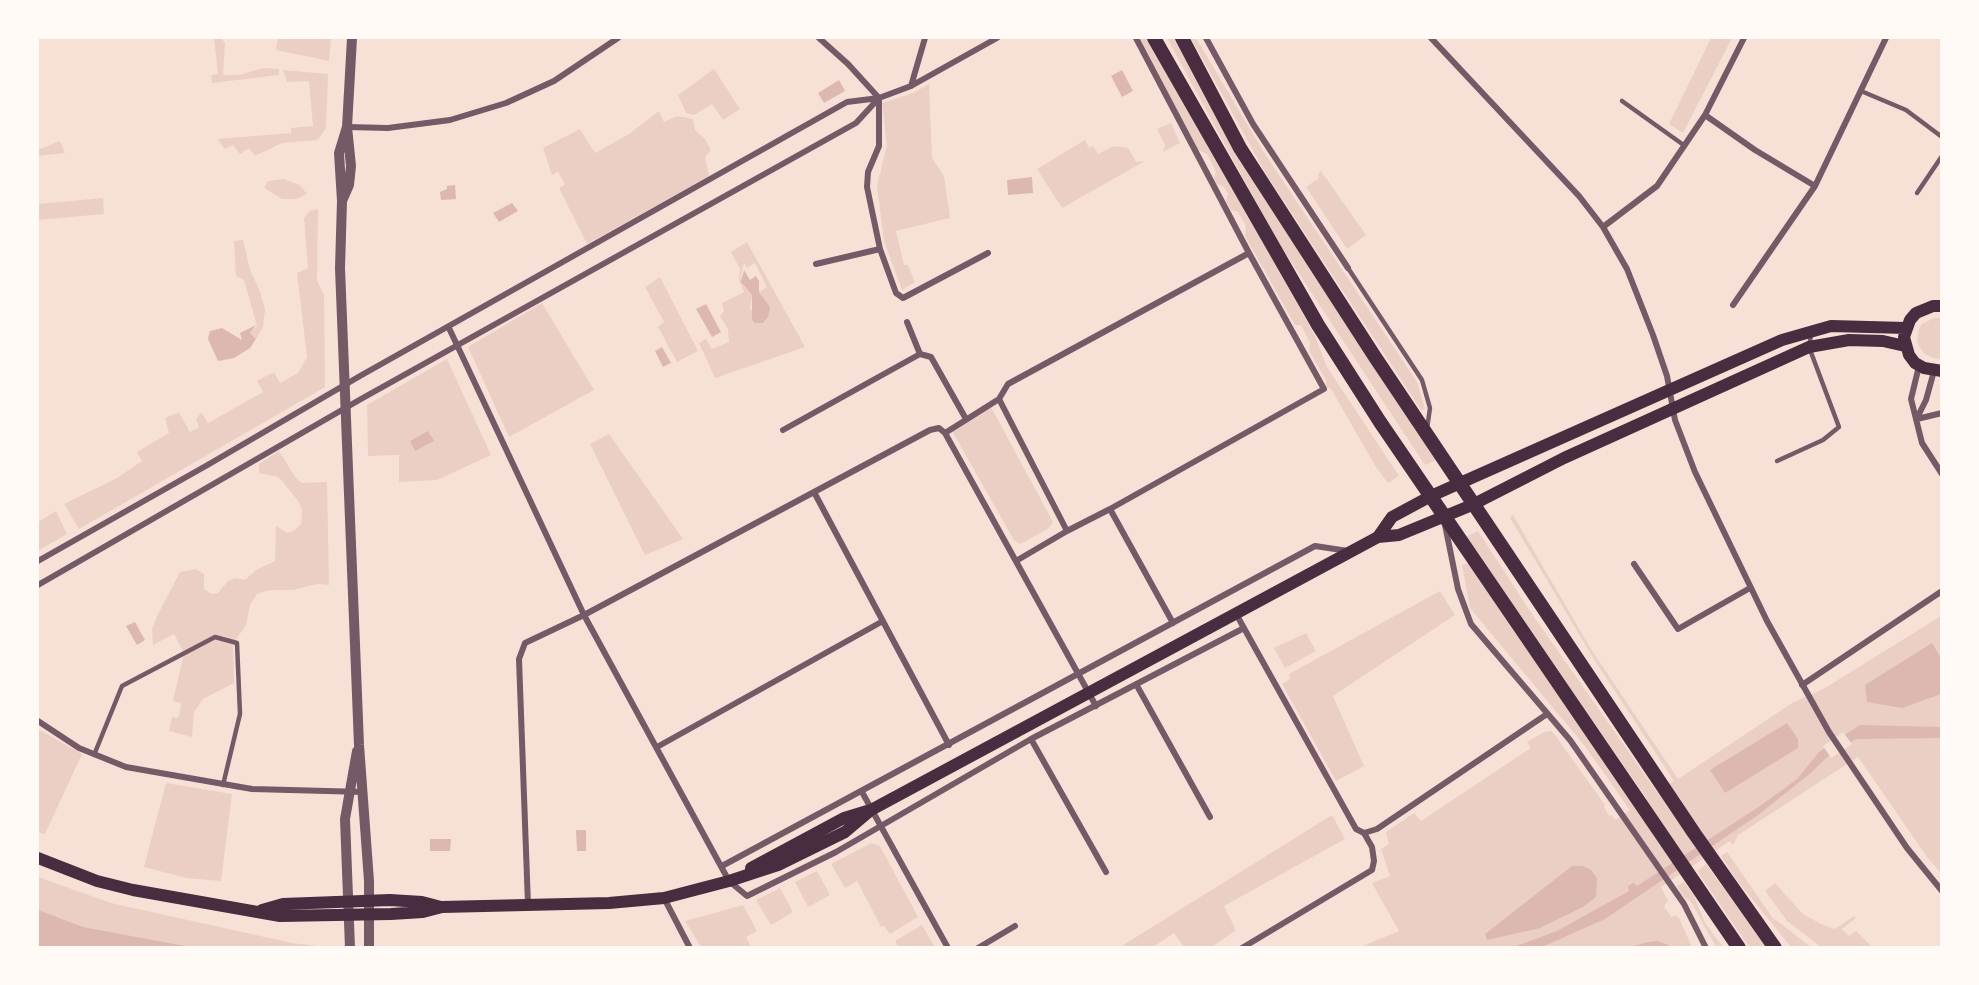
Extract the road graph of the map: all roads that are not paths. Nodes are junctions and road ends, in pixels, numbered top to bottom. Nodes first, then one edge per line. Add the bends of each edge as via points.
1 (352, 38) edge
2 (618, 38) edge
3 (819, 38) edge
4 (925, 38) edge
5 (997, 38) edge
6 (1136, 38) edge
7 (1154, 38) edge
8 (1182, 38) edge
9 (1206, 38) edge
10 (1431, 38) edge
11 (1744, 38) edge
12 (1886, 38) edge
13 (911, 86) junction
14 (1861, 91) junction
15 (879, 98) junction
16 (1622, 101) dead end
17 (1705, 115) junction
18 (347, 127) junction
19 (1941, 137) edge
20 (1685, 146) junction
21 (1941, 156) edge
22 (1815, 186) junction
23 (1917, 193) dead end
24 (1603, 226) junction
25 (880, 249) junction
26 (988, 253) dead end
27 (1249, 253) junction
28 (816, 264) dead end
29 (1348, 268) joint
30 (1732, 305) dead end
31 (1941, 306) edge
32 (907, 322) dead end
33 (449, 328) junction
34 (1815, 328) junction
35 (1906, 328) junction
36 (458, 345) junction
37 (1905, 346) junction
38 (1809, 347) junction
39 (920, 354) junction
40 (1919, 366) junction
41 (1938, 371) edge
42 (346, 384) junction
43 (1669, 389) junction
44 (999, 399) junction
45 (346, 407) junction
46 (1673, 408) junction
47 (1941, 413) edge
48 (966, 419) junction
49 (1917, 419) junction
50 (783, 430) dead end
51 (945, 433) junction
52 (1427, 434) junction
53 (1778, 460) dead end
54 (1941, 474) edge
55 (1458, 483) junction
56 (814, 492) junction
57 (1431, 496) junction
58 (1472, 505) junction
59 (1110, 509) junction
60 (1444, 515) junction
61 (1067, 531) junction
62 (1378, 537) junction
63 (1351, 551) junction
64 (38, 561) edge
65 (1016, 561) junction
66 (1634, 564) dead end
67 (38, 585) edge
68 (1750, 588) junction
69 (1941, 591) edge
70 (1235, 612) junction
71 (584, 615) junction
72 (883, 621) junction
73 (1173, 623) junction
74 (1244, 628) junction
75 (1079, 675) junction
76 (1136, 684) junction
77 (1802, 685) junction
78 (1088, 693) junction
79 (1096, 706) junction
80 (1547, 714) junction
81 (38, 721) edge
82 (1031, 740) junction
83 (359, 744) junction
84 (949, 745) junction
85 (657, 747) junction
86 (94, 755) junction
87 (223, 786) junction
88 (350, 792) junction
89 (364, 792) junction
90 (862, 792) junction
91 (871, 810) junction
92 (1210, 817) dead end
93 (881, 828) junction
94 (1364, 833) junction
95 (38, 858) edge
96 (722, 866) junction
97 (1106, 872) dead end
98 (729, 880) junction
99 (1941, 891) edge
100 (664, 898) junction
101 (369, 900) junction
102 (348, 901) junction
103 (528, 905) junction
104 (442, 907) junction
105 (261, 911) junction
106 (368, 914) junction
107 (349, 915) junction
108 (1016, 926) dead end
109 (350, 948) edge
110 (369, 948) edge
111 (690, 948) edge
112 (948, 948) edge
113 (978, 948) edge
114 (1242, 948) edge
115 (1706, 948) edge
116 (1739, 948) edge
117 (1775, 948) edge

1 - 18 street
2 - 18 street via 554,81 506,103 450,120 387,128
3 - 15 street
4 - 13 street
5 - 13 street
6 - 27 street
7 - 57 main road via 1318,326
8 - 52 main road via 1240,148
9 - 29 street via 1253,124
10 - 24 street
11 - 17 street
12 - 14 street
13 - 15 street
14 - 19 lane via 1906,110
14 - 22 street
15 - 25 street via 879,146 868,172 867,187
15 - 33 street via 847,102
15 - 36 street via 856,123
16 - 20 lane
17 - 20 street
17 - 22 street
18 - 42 street via 339,153
20 - 24 street via 1657,186
21 - 23 lane
22 - 30 street
24 - 43 street via 1638,296
25 - 26 street via 896,293 903,298
25 - 28 street
27 - 44 street via 1008,384
27 - 59 street via 1324,389
29 - 52 lane via 1422,380 1430,408
31 - 35 main road via 1916,313
32 - 39 street
33 - 36 street
33 - 42 street
34 - 35 main road
34 - 38 lane
34 - 43 main road
35 - 37 main road
36 - 45 street
36 - 71 street
37 - 38 main road via 1849,340
37 - 40 main road
38 - 46 main road
38 - 53 lane via 1839,427 1823,440
39 - 48 street via 932,357
39 - 50 street
40 - 41 main road
40 - 49 street via 1911,399
41 - 49 street
42 - 45 street
42 - 64 street
43 - 46 street
43 - 55 main road
44 - 48 street
44 - 61 street
45 - 67 street
45 - 83 street
46 - 58 main road
46 - 68 street via 1707,501
47 - 49 street
48 - 51 street
49 - 54 street via 1922,443
51 - 56 street via 939,428 930,430
51 - 65 street
52 - 55 main road
55 - 57 main road
55 - 58 main road
56 - 71 street
56 - 72 street
57 - 60 main road
57 - 62 main road via 1392,517
58 - 60 main road
58 - 117 main road
59 - 61 street
59 - 73 street
60 - 62 main road via 1399,535
60 - 80 street via 1464,612
60 - 116 main road
61 - 65 street
62 - 63 main road
63 - 70 main road
63 - 73 street via 1315,546
65 - 75 street
66 - 68 street via 1678,629
68 - 77 street
69 - 77 street
70 - 74 street
70 - 78 main road
71 - 85 street
71 - 103 street via 531,638 519,659
72 - 84 street
72 - 85 street
73 - 75 street
74 - 76 street
74 - 94 street via 1350,819
75 - 78 street
75 - 84 street
76 - 79 street
76 - 92 street
77 - 99 street via 1846,758
78 - 79 street
78 - 91 main road
79 - 82 street
80 - 94 street via 1377,829
80 - 115 street via 1570,740 1684,904
81 - 86 street
82 - 93 street
82 - 97 street
83 - 88 street
83 - 89 street
84 - 90 street
85 - 96 street
86 - 87 street via 126,768
86 - 87 lane via 122,686 215,637 237,644 240,714
87 - 88 street
88 - 89 street
88 - 102 street via 345,819
89 - 101 street
90 - 91 street
90 - 96 street
91 - 93 street
91 - 98 main road via 845,832 789,860
93 - 98 street via 747,896
93 - 112 street
94 - 114 street via 1372,847 1372,870
95 - 105 main road via 133,890
96 - 98 street
98 - 100 main road
100 - 103 main road
100 - 111 street
101 - 102 main road
101 - 104 main road via 422,902
101 - 106 street
102 - 105 main road via 283,904
102 - 107 street
103 - 104 main road
104 - 106 main road via 423,912
105 - 107 main road via 280,916
106 - 107 main road
106 - 110 street
107 - 109 street
108 - 113 street

